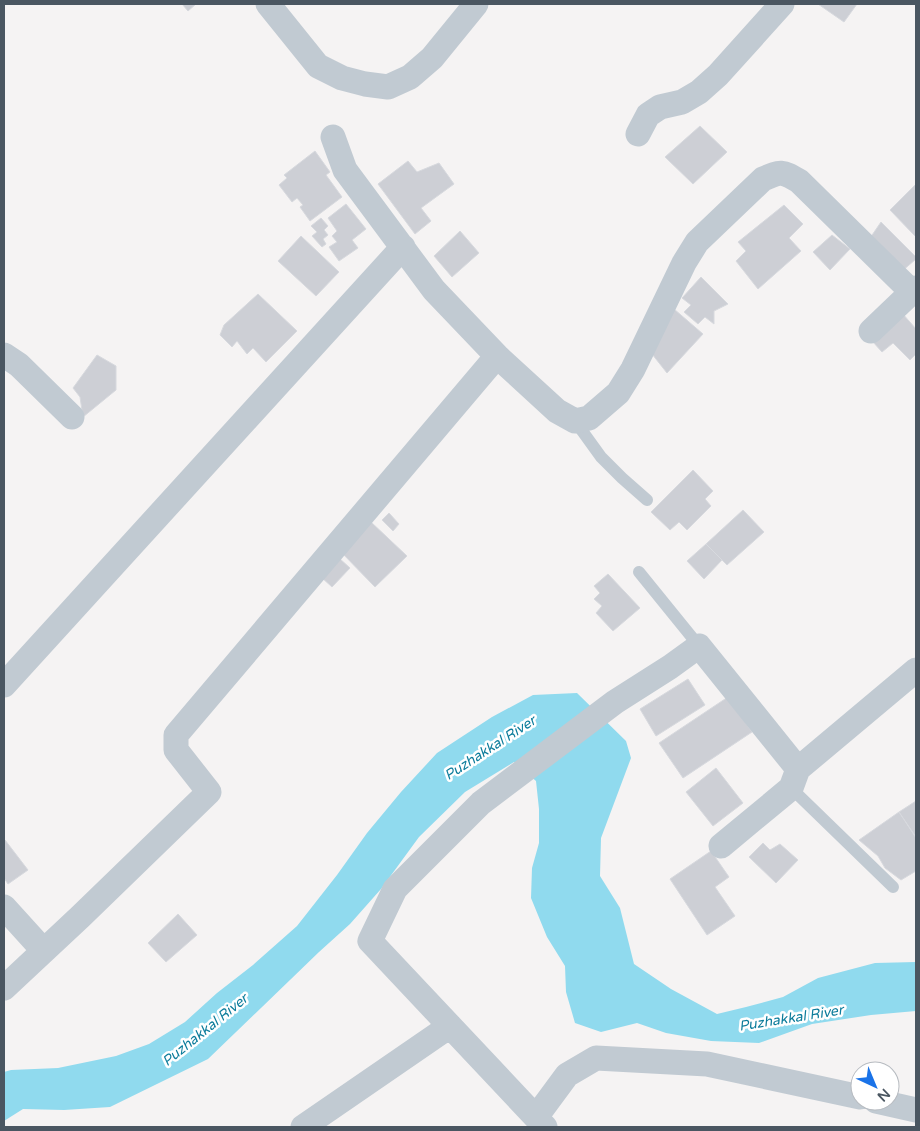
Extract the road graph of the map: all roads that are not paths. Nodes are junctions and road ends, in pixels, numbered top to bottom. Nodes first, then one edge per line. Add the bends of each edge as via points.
1 (268, 4) edge
2 (476, 4) edge
3 (782, 4) edge
4 (638, 134) dead end
5 (333, 137) dead end
6 (402, 247) junction
7 (914, 290) edge
8 (871, 332) dead end
9 (4, 355) edge
10 (497, 356) junction
11 (72, 417) dead end
12 (575, 421) junction
13 (647, 500) dead end
14 (639, 572) dead end
15 (699, 646) junction
16 (916, 670) edge
17 (4, 685) edge
18 (794, 779) junction
19 (721, 846) dead end
20 (893, 887) dead end
21 (4, 907) edge
22 (42, 950) junction
23 (4, 988) edge
24 (450, 1026) junction
25 (850, 1096) edge
26 (900, 1106) edge
27 (916, 1110) edge
28 (540, 1122) edge
29 (302, 1127) edge

1 - 2 street via 318,66 342,78 388,87 410,77 432,58
3 - 4 street via 718,75 682,102 660,107 648,115
5 - 6 street via 345,170
6 - 10 street via 434,290
6 - 17 street
7 - 8 street
7 - 12 street via 799,181 786,173 776,173 763,179 697,242 633,370 618,393 589,418
9 - 11 street via 19,365
10 - 12 street via 557,411
10 - 22 street via 176,735 176,750 209,792
12 - 13 lane via 602,457
14 - 15 lane
15 - 18 street
15 - 24 street via 614,702 481,803 395,889 370,941
16 - 18 street
18 - 19 street
18 - 20 lane
21 - 22 street
22 - 23 street
24 - 28 street
24 - 29 street
25 - 28 street via 707,1064 596,1058 567,1074
26 - 27 street

